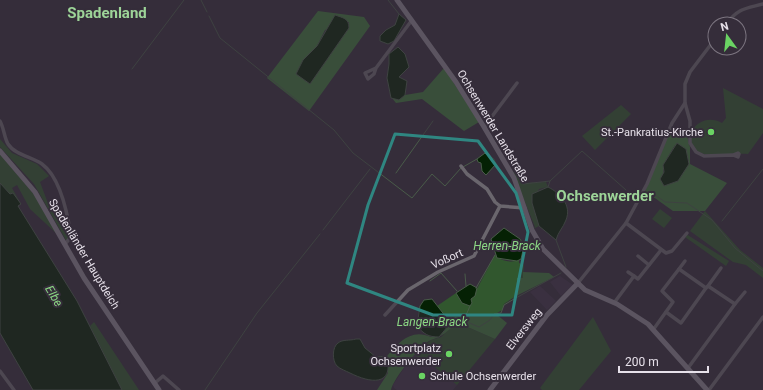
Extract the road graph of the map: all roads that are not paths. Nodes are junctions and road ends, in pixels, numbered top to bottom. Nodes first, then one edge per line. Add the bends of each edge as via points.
1 (397, 0) edge
2 (763, 4) edge
3 (733, 16) edge
4 (412, 20) junction
5 (707, 49) edge
6 (376, 68) dead end
7 (517, 83) dead end
8 (685, 103) junction
9 (0, 121) edge
10 (484, 127) junction
11 (0, 151) edge
12 (733, 155) dead end
13 (461, 166) dead end
14 (500, 206) junction
15 (524, 208) junction
16 (626, 223) junction
17 (687, 233) dead end
18 (65, 244) junction
19 (661, 250) junction
20 (638, 256) dead end
21 (685, 261) dead end
22 (649, 265) junction
23 (721, 268) dead end
24 (679, 269) junction
25 (628, 272) dead end
26 (634, 276) junction
27 (578, 283) junction
28 (707, 287) junction
29 (744, 292) dead end
30 (614, 302) junction
31 (735, 304) junction
32 (666, 312) junction
33 (385, 315) dead end
34 (763, 317) edge
35 (654, 330) junction
36 (688, 368) junction
37 (0, 371) edge
38 (155, 384) junction
39 (14, 390) edge
40 (159, 390) edge
41 (179, 390) edge
42 (490, 390) edge
43 (708, 390) edge

1 - 4 street, Ochsenwerder Landstraße
2 - 3 street via 745,7
4 - 6 street
4 - 10 street, Ochsenwerder Landstraße
5 - 8 street via 690,72 685,84
7 - 10 street
8 - 12 street via 690,121 690,143 696,152 704,156
8 - 16 street via 672,123 647,184
9 - 18 street via 8,144 43,165 55,180 71,237
10 - 15 street, Ochsenwerder Landstraße via 514,178
11 - 18 street, Spadenländer Hauptdeich via 35,192
13 - 14 street via 467,174 487,189
14 - 15 street
14 - 33 street, Voßort via 474,256 438,272 408,290
15 - 27 street, Ochsenwerder Landstraße via 543,249
16 - 19 street
16 - 27 street
17 - 19 street via 671,252
18 - 38 street, Spadenländer Hauptdeich via 84,278
19 - 22 street
20 - 22 street
21 - 24 street
22 - 26 street via 638,279
23 - 28 street
24 - 28 street
24 - 32 street via 662,291 673,301
25 - 26 street
26 - 30 street
27 - 30 street, Ochsenwerder Landstraße via 593,295
27 - 42 street, Elversweg via 547,315
28 - 31 street
28 - 32 street via 681,323
29 - 31 street
30 - 35 street, Ochsenwerder Landstraße
31 - 36 street
32 - 35 street
34 - 43 street
35 - 36 street, Ochsenwerder Landstraße
36 - 43 street, Ochsenwerder Landstraße
37 - 39 street
38 - 40 street, Spadenländer Hauptdeich
38 - 41 street via 163,376

